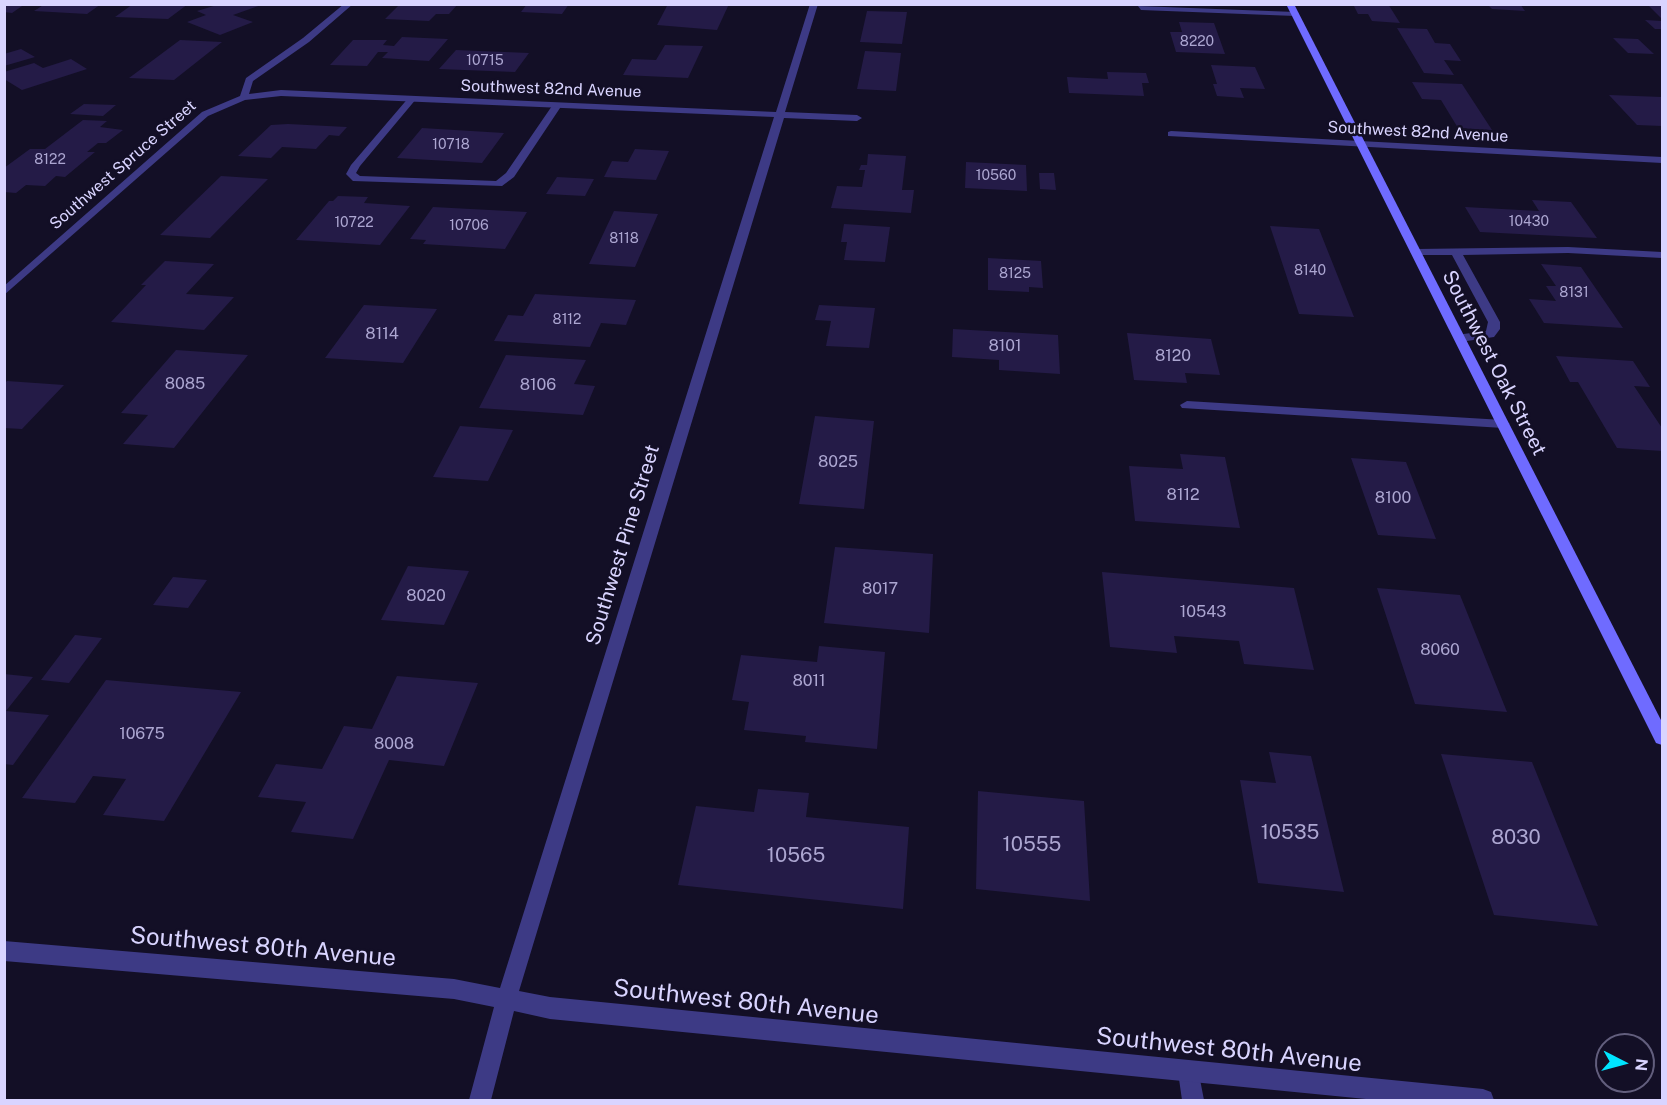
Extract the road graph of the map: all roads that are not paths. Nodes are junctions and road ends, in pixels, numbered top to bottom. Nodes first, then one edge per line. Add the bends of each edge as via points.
1 (349, 4) edge
2 (814, 4) edge
3 (1290, 4) edge
4 (1141, 8) dead end
5 (1295, 14) junction
6 (244, 97) junction
7 (413, 98) junction
8 (557, 105) junction
9 (779, 114) junction
10 (857, 118) dead end
11 (1171, 134) dead end
12 (1361, 144) junction
13 (1662, 160) edge
14 (1416, 252) junction
15 (1456, 252) junction
16 (1662, 255) edge
17 (4, 292) edge
18 (1460, 338) junction
19 (1187, 405) dead end
20 (1503, 424) junction
21 (1662, 738) edge
22 (4, 951) edge
23 (506, 1001) junction
24 (1189, 1072) junction
25 (480, 1101) edge
26 (1193, 1101) edge
27 (1483, 1101) edge

1 - 6 street via 249,80
2 - 9 street, Southwest Pine Street
3 - 5 street, Southwest Oak Street
4 - 5 street
5 - 12 street, Southwest Oak Street
6 - 7 street, Southwest 82nd Avenue via 281,93
6 - 17 street, Southwest Spruce Street via 205,114
7 - 8 street, Southwest 82nd Avenue
7 - 8 street via 356,165 351,174 357,179 498,184 510,176
8 - 9 street, Southwest 82nd Avenue
9 - 10 street, Southwest 82nd Avenue
9 - 23 street, Southwest Pine Street
11 - 12 street, Southwest 82nd Avenue
12 - 13 street, Southwest 82nd Avenue
12 - 14 street, Southwest Oak Street
14 - 15 street
14 - 18 street, Southwest Oak Street
15 - 16 street via 1568,250
15 - 18 street via 1494,322 1490,334
18 - 20 street, Southwest Oak Street
19 - 20 street
20 - 21 street, Southwest Oak Street
22 - 23 street, Southwest 80th Avenue via 454,989
23 - 24 street, Southwest 80th Avenue
23 - 25 street, Southwest Pine Street
24 - 26 street
24 - 27 street, Southwest 80th Avenue

